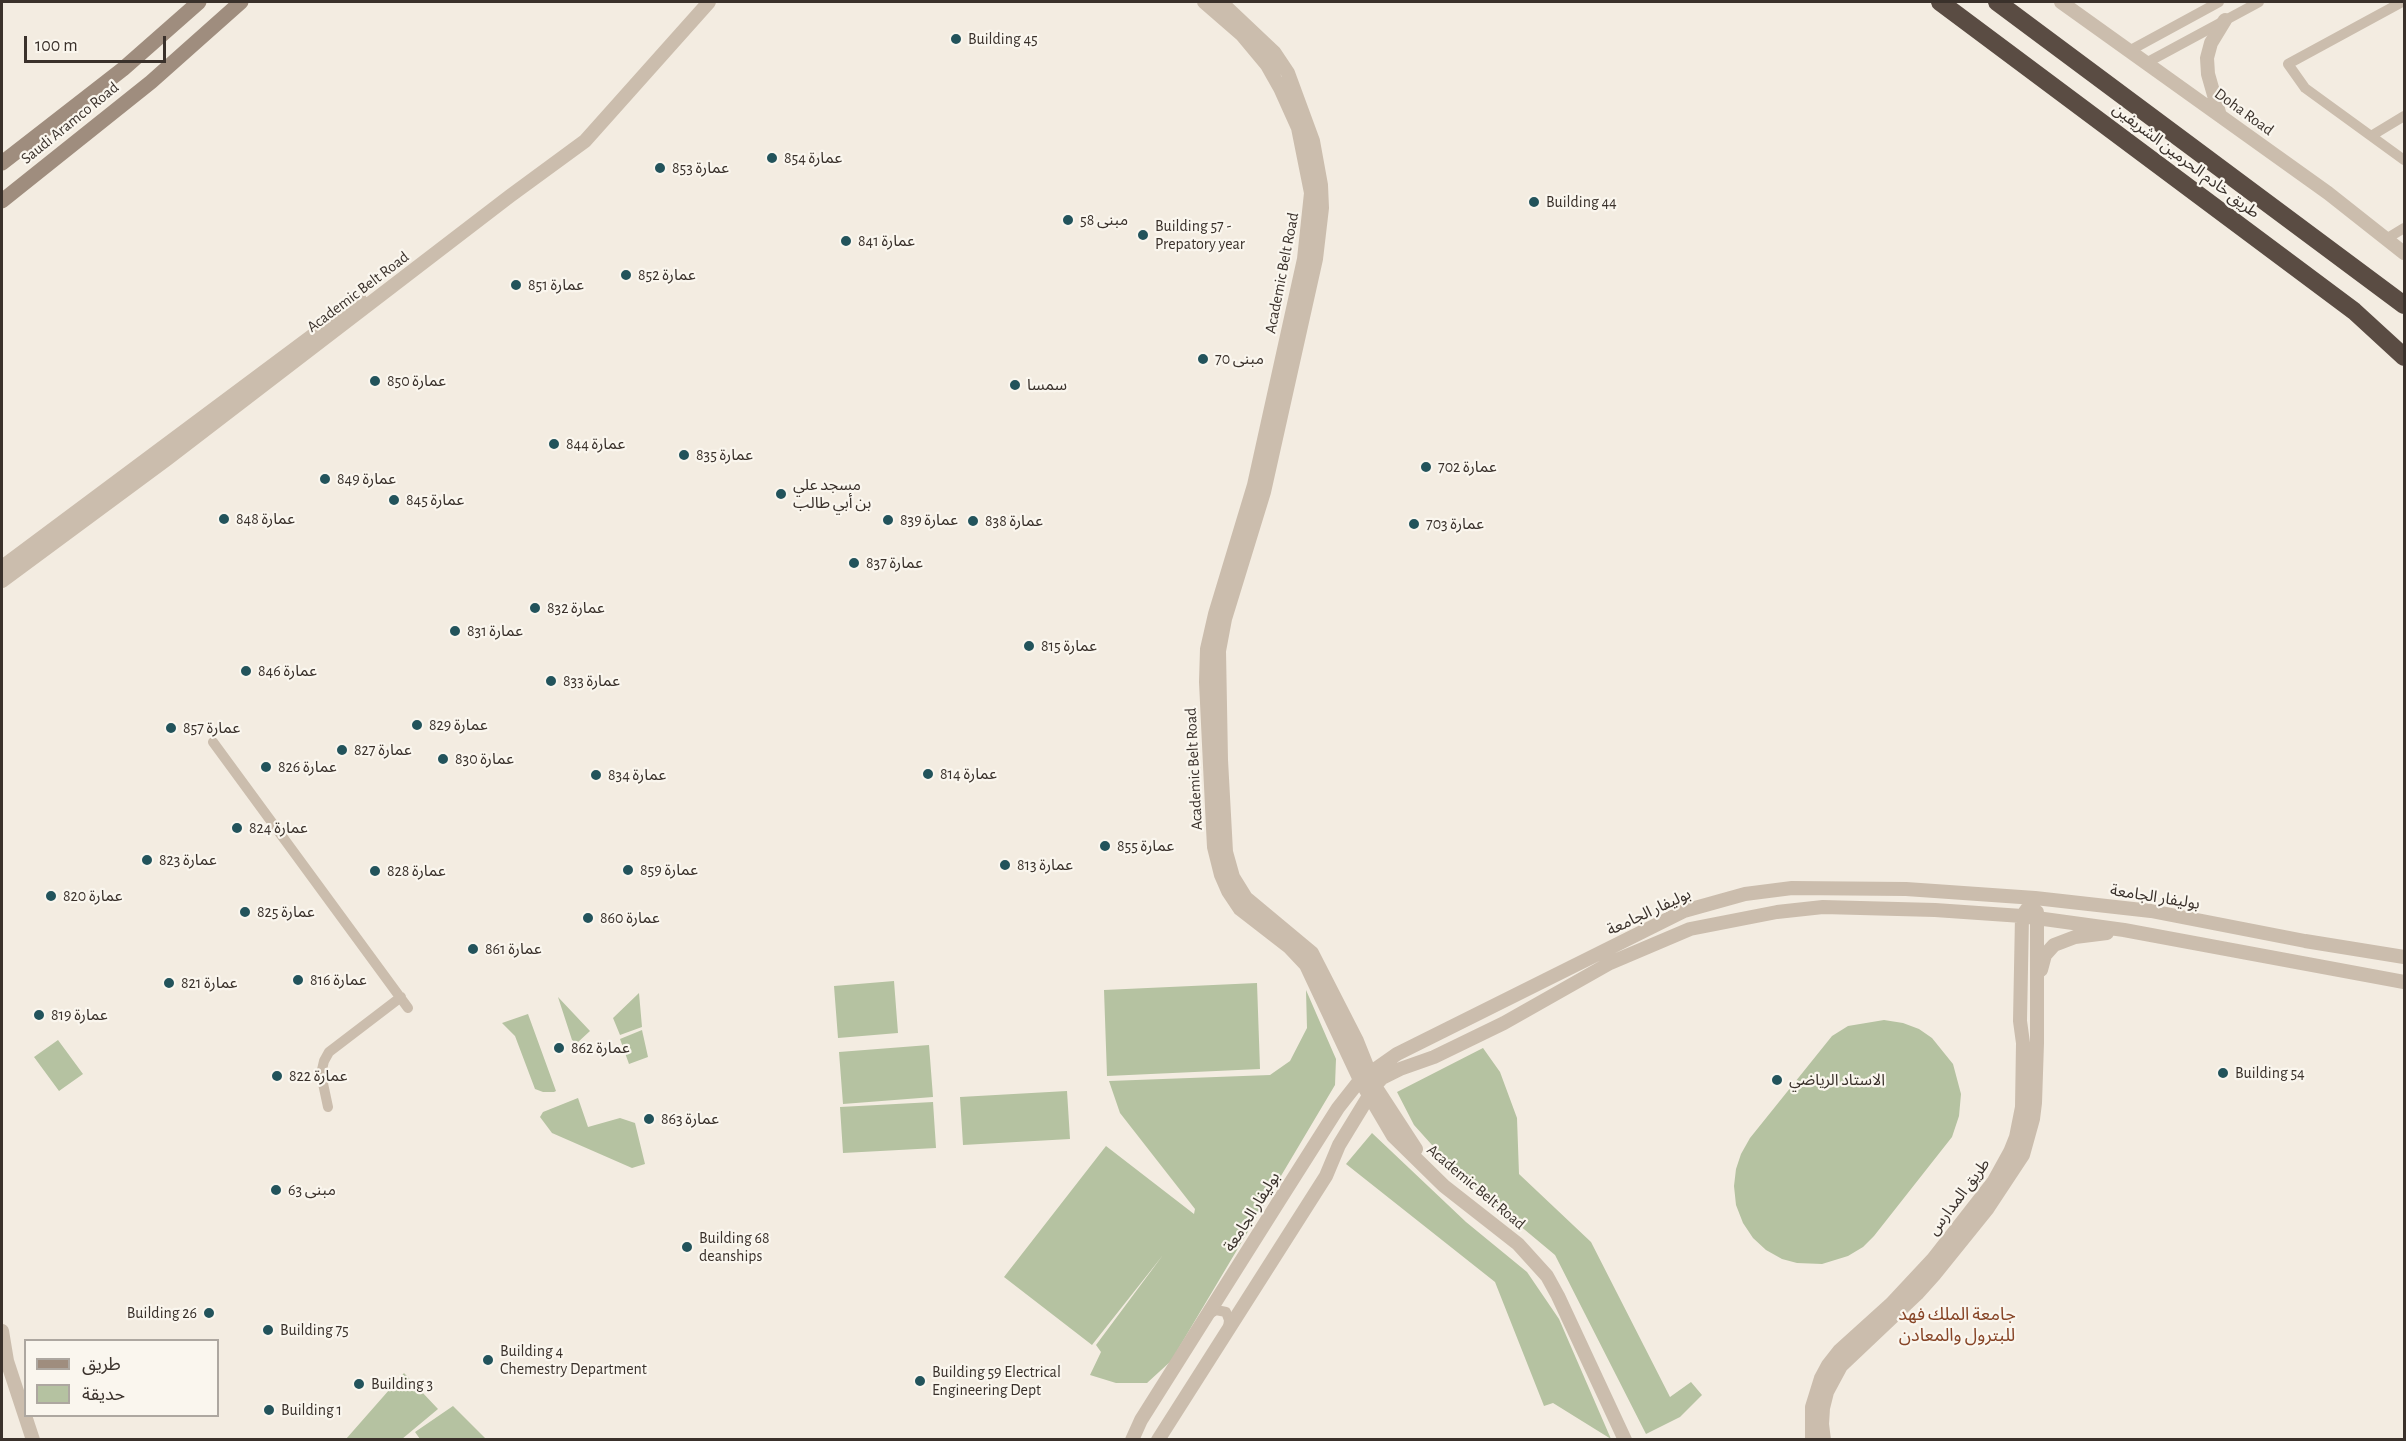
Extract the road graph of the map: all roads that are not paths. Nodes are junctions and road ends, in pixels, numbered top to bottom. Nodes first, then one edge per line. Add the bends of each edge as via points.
1 (199, 2) edge
2 (241, 2) edge
3 (700, 2) edge
4 (709, 2) edge
5 (1204, 2) edge
6 (1221, 2) edge
7 (1933, 2) edge
8 (1940, 2) edge
9 (1997, 2) edge
10 (2061, 2) edge
11 (2259, 2) edge
12 (2402, 2) edge
13 (2210, 3) edge
14 (2225, 20) junction
15 (1989, 38) junction
16 (2129, 51) junction
17 (2146, 63) junction
18 (2220, 116) junction
19 (2404, 116) edge
20 (2371, 136) junction
21 (2404, 160) edge
22 (2, 163) edge
23 (2, 201) edge
24 (2404, 228) edge
25 (2386, 239) junction
26 (2404, 253) edge
27 (2404, 304) edge
28 (2404, 357) edge
29 (2, 567) edge
30 (2, 581) edge
31 (213, 742) dead end
32 (2035, 898) junction
33 (1684, 911) junction
34 (2022, 916) junction
35 (2037, 920) junction
36 (1690, 929) junction
37 (2124, 930) junction
38 (2404, 957) edge
39 (2404, 982) edge
40 (2038, 984) junction
41 (401, 997) junction
42 (408, 1008) dead end
43 (1368, 1083) junction
44 (328, 1107) dead end
45 (1206, 1316) junction
46 (1228, 1328) junction
47 (2, 1331) edge
48 (2, 1373) edge
49 (24, 1413) edge
50 (25, 1417) edge
51 (24, 1440) edge
52 (33, 1440) edge
53 (1132, 1440) edge
54 (1158, 1440) edge
55 (1625, 1440) edge
56 (1635, 1440) edge
57 (1812, 1440) edge
58 (1824, 1440) edge

1 - 22 main road, Saudi Aramco Road via 123,69
2 - 23 main road, Saudi Aramco Road via 151,82
3 - 29 street, Academic Belt Road via 589,128 567,147
4 - 30 street, Academic Belt Road via 585,141
5 - 43 street, Academic Belt Road via 1242,35 1280,88 1298,128 1311,193 1304,259 1249,506 1207,649 1214,847 1221,875 1240,909 1306,965
6 - 43 street, Academic Belt Road via 1274,52 1288,73 1313,141 1322,208 1316,259 1264,492 1219,651 1226,852 1233,877 1246,898 1312,953 1357,1041
7 - 15 highway
8 - 15 highway, طريق خادم الحرمين الشريفين
9 - 27 highway, طريق خادم الحرمين الشريفين
10 - 16 street, Doha Road
11 - 14 street
12 - 20 street via 2288,64 2305,88
13 - 16 street
14 - 17 street
14 - 18 street via 2207,58
15 - 28 highway, طريق خادم الحرمين الشريفين via 2344,304
16 - 17 street, Doha Road
17 - 18 street, Doha Road
18 - 25 street, Doha Road
19 - 20 street
20 - 21 street
24 - 25 street
25 - 26 street, Doha Road
31 - 41 street
32 - 33 street, بوليفار الجامعة via 1906,889 1792,888 1744,894
32 - 34 street
32 - 35 street
32 - 38 street, بوليفار الجامعة via 2151,911
33 - 36 street
33 - 43 street, بوليفار الجامعة via 1397,1054
34 - 35 street, بوليفار الجامعة
34 - 36 street, بوليفار الجامعة via 1823,907
34 - 57 street, طريق المدارس via 2022,1107 2010,1152 1994,1181 1933,1259 1828,1365 1812,1407
35 - 37 street, بوليفار الجامعة
35 - 40 street
36 - 43 street, بوليفار الجامعة via 1610,963 1434,1057
37 - 39 street, بوليفار الجامعة
37 - 40 street via 2075,937 2054,945 2045,956
40 - 58 street via 2035,1103 2023,1155 1994,1201 1934,1275 1841,1366 1823,1408
41 - 42 street
41 - 44 street via 330,1052 324,1061 321,1074
43 - 45 street, بوليفار الجامعة via 1338,1108
43 - 46 street, بوليفار الجامعة via 1326,1176
43 - 55 street, Academic Belt Road via 1394,1136 1444,1186 1518,1244 1547,1276
43 - 56 street, Academic Belt Road via 1421,1155 1546,1263
45 - 46 street via 1216,1310 1226,1312
45 - 53 street, بوليفار الجامعة
46 - 54 street, بوليفار الجامعة
47 - 49 street
48 - 51 street
50 - 52 street

